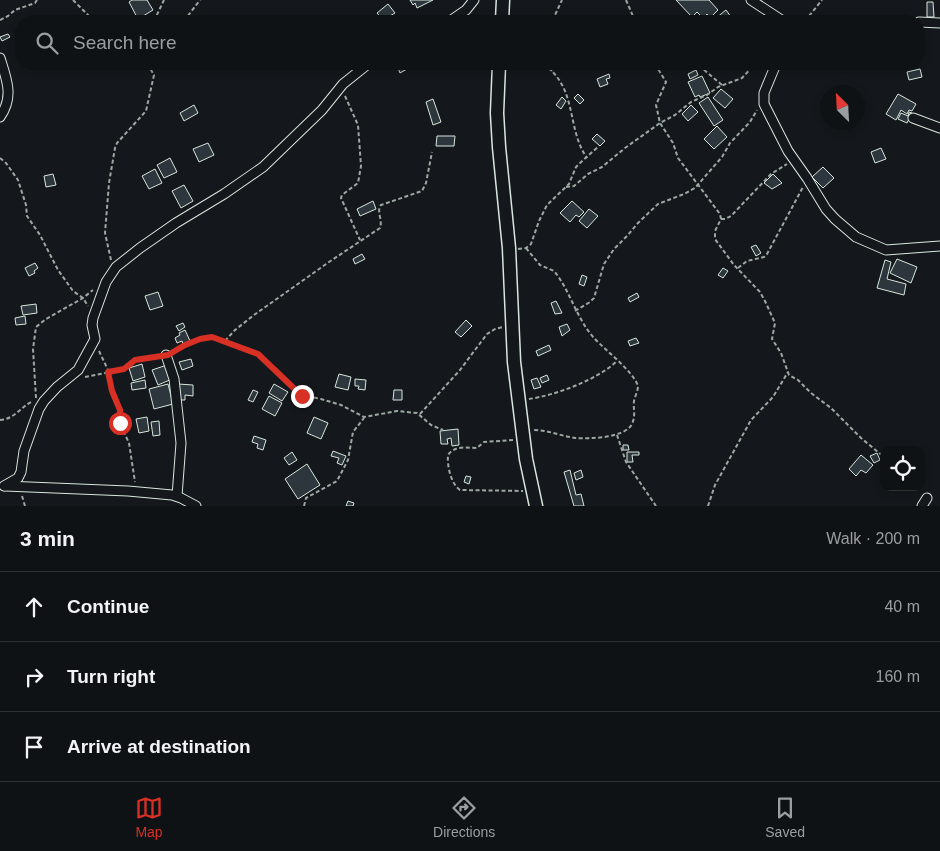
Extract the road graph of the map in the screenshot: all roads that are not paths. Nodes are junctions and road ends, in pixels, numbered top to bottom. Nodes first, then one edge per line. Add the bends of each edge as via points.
1 (474, 0) edge
2 (503, 0) edge
3 (750, 0) edge
4 (460, 15) edge
5 (502, 15) edge
6 (774, 15) edge
7 (925, 23) edge
8 (940, 24) edge
9 (0, 58) edge
10 (360, 70) edge
11 (499, 70) edge
12 (774, 70) edge
13 (0, 117) edge
14 (913, 118) dead end
15 (940, 128) edge
16 (940, 246) edge
17 (166, 355) road end
18 (2, 486) edge
19 (177, 496) junction
20 (196, 506) edge
21 (536, 506) edge

1 - 4 street
2 - 5 main road
3 - 6 street
7 - 8 street
9 - 13 street via 9,96
10 - 18 street via 263,167 176,223 116,267 106,282 92,323 95,339 81,366 44,401 24,452 21,472 18,478
11 - 21 main road via 497,113 518,401
12 - 16 street via 764,98 768,112 793,160 840,225 856,237 889,251
14 - 15 street
17 - 19 street via 174,379 181,443
18 - 19 street
19 - 20 street

